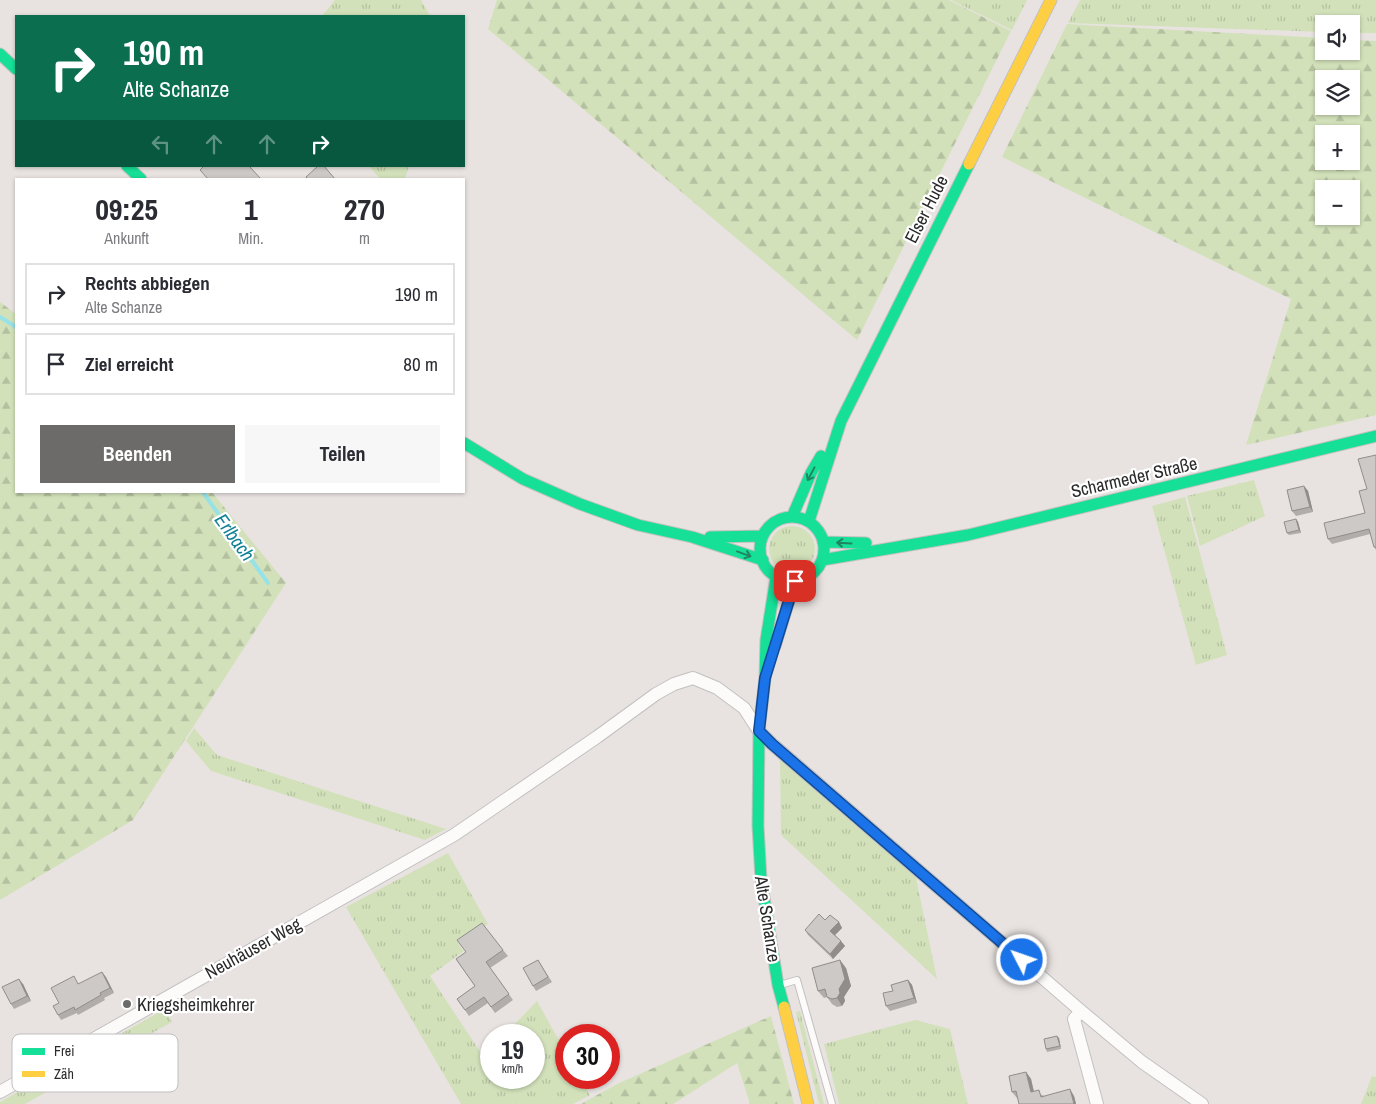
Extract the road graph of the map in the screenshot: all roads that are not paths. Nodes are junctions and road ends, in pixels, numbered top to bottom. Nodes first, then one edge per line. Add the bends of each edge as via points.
1 (1050, 0) edge
2 (0, 54) edge
3 (15, 68) edge
4 (128, 167) edge
5 (140, 178) edge
6 (835, 435) junction
7 (1376, 436) edge
8 (465, 444) edge
9 (792, 517) junction
10 (808, 521) junction
11 (692, 536) junction
12 (763, 536) junction
13 (823, 542) junction
14 (899, 546) junction
15 (762, 560) junction
16 (822, 560) junction
17 (776, 576) junction
18 (795, 581) junction
19 (765, 678) junction
20 (759, 731) junction
21 (778, 986) junction
22 (1080, 1011) junction
23 (102, 1034) edge
24 (12, 1085) edge
25 (0, 1092) edge
26 (808, 1104) edge
27 (832, 1104) edge
28 (1097, 1104) edge
29 (1202, 1104) edge

1 - 6 street, Elser Hude
2 - 3 street
4 - 5 street
6 -> 9 street, Elser Hude via 811,473
6 - 10 street, Elser Hude
7 - 14 street, Scharmeder Straße via 1135,496
8 - 11 street via 523,479 580,504 638,525
9 - 10 street
9 - 12 street via 778,520
10 - 13 street via 820,533
11 - 12 street
11 -> 15 street
12 - 15 street
14 -> 13 street, Scharmeder Straße
13 - 16 street
14 - 16 street, Scharmeder Straße
15 - 17 street
16 - 18 street via 808,577
17 - 18 street
17 - 19 street, Alte Schanze via 766,640
18 - 19 street, Alte Schanze
19 - 20 street, Alte Schanze
20 - 21 street, Alte Schanze via 761,879
20 - 22 street
20 - 23 street, Neuhäuser Weg via 744,708 717,688 693,678 674,684 454,835
21 - 26 street, Alte Schanze
21 - 27 lane via 797,980
22 - 28 street via 1074,1019
22 - 29 street via 1142,1062
24 - 25 street, Neuhäuser Weg

